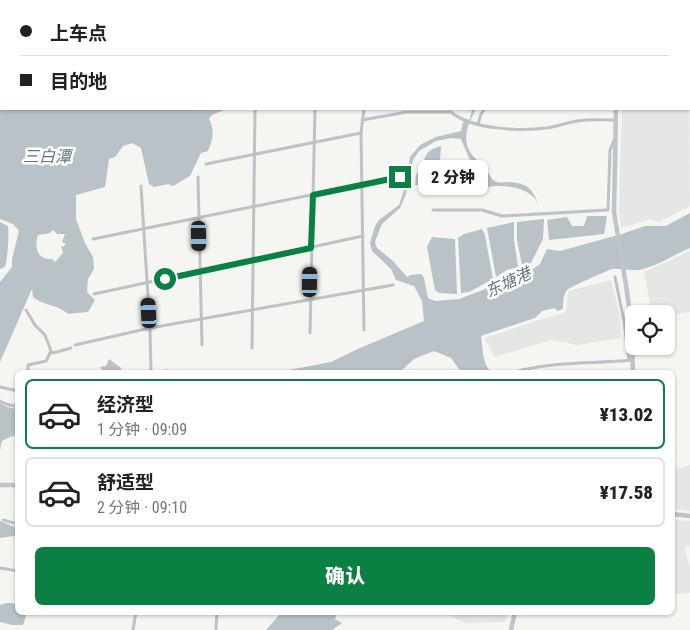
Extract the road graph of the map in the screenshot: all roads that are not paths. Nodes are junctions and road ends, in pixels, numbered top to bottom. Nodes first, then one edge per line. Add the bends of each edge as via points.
1 (255, 110) edge
2 (315, 110) edge
3 (364, 110) edge
4 (485, 110) edge
5 (616, 110) edge
6 (362, 120) junction
7 (616, 120) junction
8 (478, 124) junction
9 (361, 133) junction
10 (614, 138) junction
11 (314, 143) junction
12 (254, 155) junction
13 (206, 164) dead end
14 (400, 177) dead end
15 (198, 178) dead end
16 (362, 184) junction
17 (141, 186) dead end
18 (313, 195) junction
19 (254, 207) junction
20 (433, 210) dead end
21 (199, 218) junction
22 (144, 229) junction
23 (363, 236) junction
24 (94, 239) dead end
25 (311, 248) junction
26 (253, 260) junction
27 (200, 272) junction
28 (615, 277) dead end
29 (147, 283) junction
30 (393, 285) dead end
31 (364, 290) junction
32 (94, 294) dead end
33 (310, 300) junction
34 (26, 310) dead end
35 (253, 310) junction
36 (201, 319) junction
37 (150, 328) junction
38 (364, 330) dead end
39 (310, 333) dead end
40 (75, 345) dead end
41 (202, 345) dead end
42 (71, 348) dead end
43 (252, 348) dead end
44 (50, 352) junction
45 (630, 360) junction
46 (28, 370) edge
47 (152, 370) edge
48 (522, 370) edge
49 (632, 370) edge
50 (0, 387) edge
51 (15, 390) edge
52 (0, 401) edge
53 (15, 406) edge
54 (0, 485) edge
55 (15, 485) edge
56 (675, 514) edge
57 (690, 516) edge
58 (3, 520) dead end
59 (15, 523) edge
60 (0, 568) edge
61 (15, 570) edge
62 (136, 615) edge
63 (217, 615) edge
64 (514, 615) edge
65 (133, 630) edge
66 (216, 630) edge
67 (511, 630) edge

1 - 12 street
2 - 11 street
3 - 6 street
4 - 8 street
5 - 7 street
6 - 8 street via 407,112 451,112 456,117
6 - 9 street
7 - 8 street via 579,120 548,128 514,129
7 - 10 street
9 - 11 street
9 - 16 street
10 - 20 street via 610,150 608,210 502,216 482,210
10 - 45 street via 614,212 631,321
11 - 12 street
11 - 18 street
12 - 13 street
12 - 19 street
14 - 16 street
15 - 21 street
16 - 18 street
16 - 23 street
17 - 22 street
18 - 19 street
18 - 25 street
19 - 21 street
19 - 26 street
21 - 22 street
21 - 27 street
22 - 24 street
22 - 29 street
23 - 25 street
23 - 31 street
25 - 26 street
25 - 33 street
26 - 27 street
26 - 35 street
27 - 29 street
27 - 36 street
28 - 45 street
29 - 32 street
29 - 37 street
30 - 31 street
31 - 33 street
31 - 38 street
33 - 35 street
33 - 39 street
34 - 44 street via 46,336
35 - 36 street
35 - 43 street
36 - 37 street
36 - 41 street
37 - 40 street
37 - 47 street
42 - 44 street
44 - 46 street via 46,362 28,365
45 - 48 street
45 - 49 street
50 - 51 street
52 - 53 street
54 - 55 street
56 - 57 street
58 - 59 street
60 - 61 street
62 - 65 street
63 - 66 street
64 - 67 street

